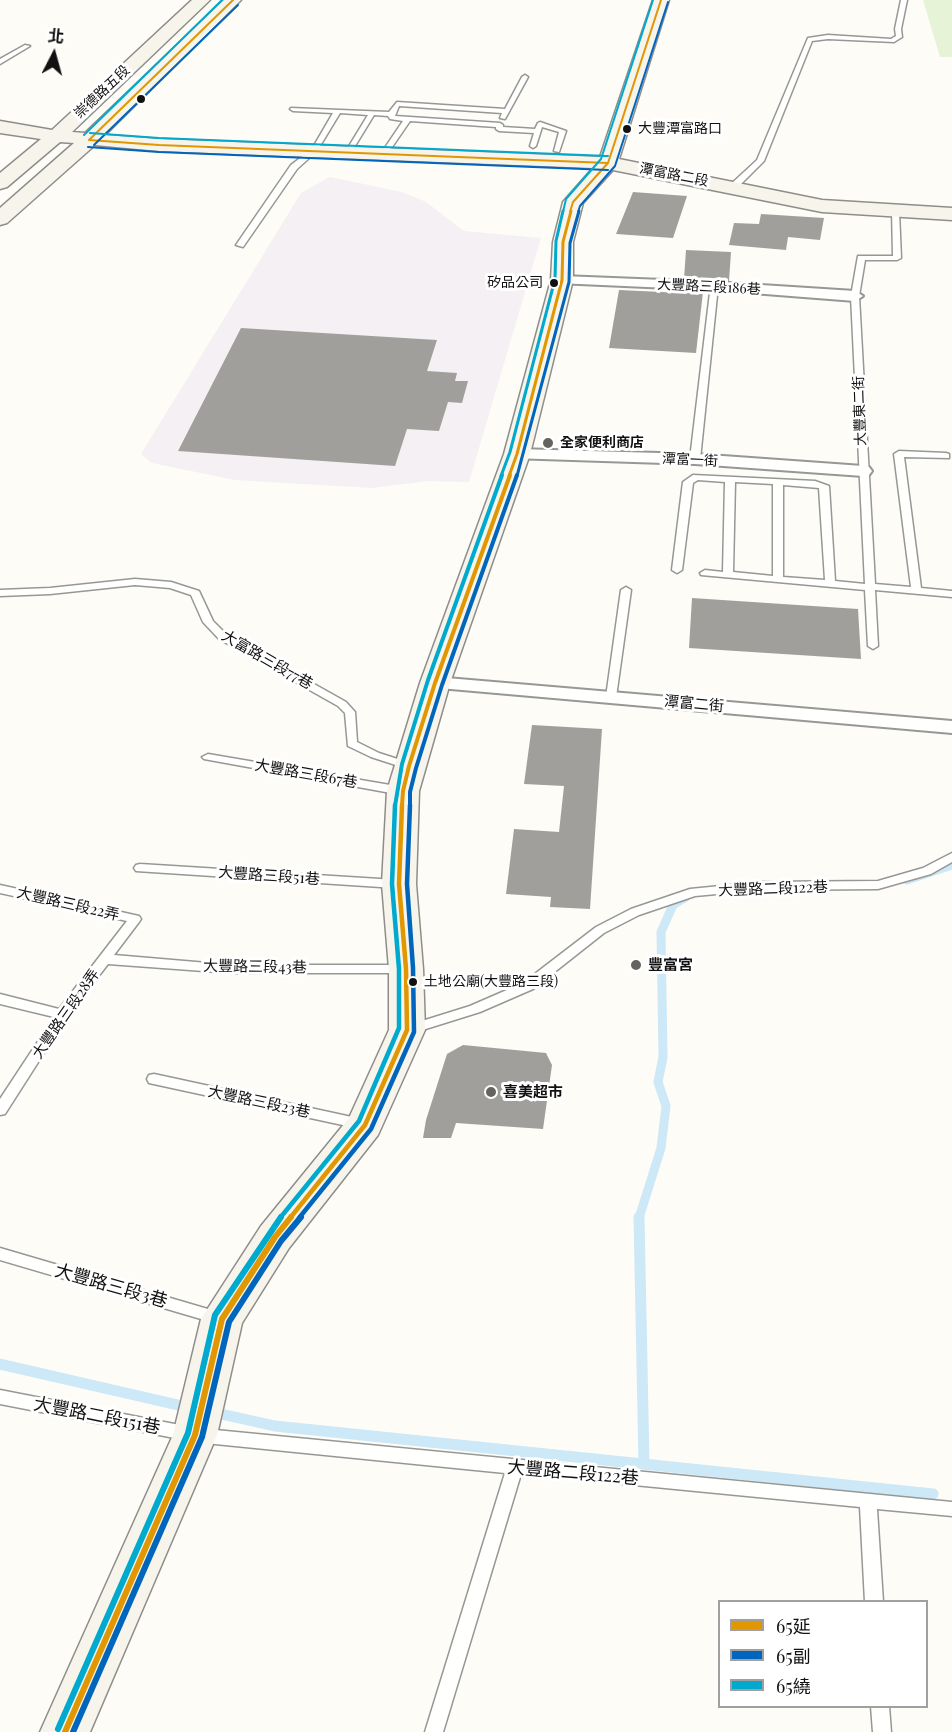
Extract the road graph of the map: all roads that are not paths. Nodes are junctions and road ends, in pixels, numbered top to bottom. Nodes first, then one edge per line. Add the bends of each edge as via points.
1 (202, 0) edge
2 (233, 0) edge
3 (661, 0) edge
4 (903, 0) edge
5 (27, 46) dead end
6 (0, 62) edge
7 (525, 77) dead end
8 (293, 108) dead end
9 (338, 111) junction
10 (507, 111) junction
11 (372, 113) junction
12 (391, 114) junction
13 (408, 119) junction
14 (500, 125) junction
15 (0, 127) edge
16 (537, 132) junction
17 (56, 136) junction
18 (89, 140) junction
19 (533, 146) dead end
20 (315, 150) junction
21 (349, 151) junction
22 (557, 151) dead end
23 (386, 152) junction
24 (608, 163) junction
25 (0, 183) edge
26 (733, 187) junction
27 (895, 212) junction
28 (952, 214) edge
29 (0, 219) edge
30 (240, 245) dead end
31 (562, 280) junction
32 (714, 286) junction
33 (855, 296) junction
34 (517, 454) junction
35 (946, 456) dead end
36 (695, 459) junction
37 (863, 471) junction
38 (730, 479) junction
39 (778, 482) junction
40 (677, 570) dead end
41 (705, 573) dead end
42 (728, 575) junction
43 (778, 579) junction
44 (830, 583) junction
45 (871, 587) junction
46 (626, 590) dead end
47 (916, 591) junction
48 (0, 593) edge
49 (952, 594) edge
50 (873, 646) dead end
51 (435, 683) junction
52 (611, 697) junction
53 (952, 727) edge
54 (208, 757) dead end
55 (406, 778) junction
56 (952, 857) edge
57 (140, 868) dead end
58 (399, 885) junction
59 (0, 889) edge
60 (135, 920) joint
61 (105, 959) junction
62 (406, 969) junction
63 (0, 999) edge
64 (62, 1014) junction
65 (407, 1030) junction
66 (154, 1079) dead end
67 (0, 1110) edge
68 (365, 1125) junction
69 (0, 1254) edge
70 (222, 1319) junction
71 (0, 1397) edge
72 (195, 1435) junction
73 (516, 1468) junction
74 (868, 1500) junction
75 (952, 1509) edge
76 (874, 1600) edge
77 (880, 1708) edge
78 (65, 1732) edge
79 (434, 1732) edge
80 (882, 1732) edge

1 - 17 street, 崇德路五段
2 - 18 street, 崇德路五段
3 - 24 street
4 - 26 lane via 899,37 892,41 810,39 760,161
5 - 6 lane
7 - 10 lane
8 - 9 lane
9 - 11 lane
9 - 20 lane
10 - 12 lane via 397,104
10 - 14 lane
11 - 12 lane
11 - 21 lane
12 - 13 lane via 392,118
13 - 14 lane
13 - 23 lane
14 - 16 lane via 499,129
15 - 17 street, 潭富路二段
16 - 19 lane
16 - 22 lane via 540,124 563,131
17 - 18 street, 潭富路二段
17 - 25 street, 崇德路五段
18 - 20 street, 潭富路二段
18 - 29 street, 崇德路五段
20 - 21 street, 潭富路二段
20 - 30 lane via 294,167
21 - 23 street, 潭富路二段
23 - 24 street, 潭富路二段
24 - 26 street, 潭富路二段
24 - 31 street via 573,202 563,242
26 - 27 street, 潭富路二段 via 822,206
27 - 28 street, 潭富路二段
27 - 33 lane, 大豐東二街 via 897,258 861,258
31 - 32 street, 大豐路三段186巷
31 - 34 street
32 - 33 street, 大豐路三段186巷
32 - 36 lane
33 - 37 lane, 大豐東二街
34 - 36 street, 潭富一街
34 - 51 street
35 - 47 lane via 899,454
36 - 37 street, 潭富一街
37 - 45 lane, 大豐東二街
38 - 39 lane
38 - 40 lane via 696,477 688,482
38 - 42 lane
39 - 43 lane
39 - 44 lane via 824,486
41 - 42 lane
42 - 43 lane
43 - 44 lane
44 - 45 lane
45 - 47 lane
45 - 50 lane, 大豐東二街
46 - 52 lane
47 - 49 lane
48 - 55 lane, 大富路三段77巷 via 135,582 171,585 195,593 208,622 223,637 342,704 350,712 352,744
51 - 52 street, 潭富二街
51 - 55 street
52 - 53 street, 潭富二街
54 - 55 lane, 大豐路三段67巷
55 - 58 street
56 - 65 lane, 大豐路二段122巷 via 927,871 878,885 761,886 694,892 635,912 600,930 528,986 475,1009
57 - 58 lane, 大豐路三段51巷
58 - 62 street
59 - 60 lane, 大豐路三段22弄
60 - 61 lane, 大豐路三段28弄
61 - 62 lane, 大豐路三段43巷 via 231,969
61 - 64 lane, 大豐路三段28弄
62 - 65 street
63 - 64 lane
64 - 67 lane, 大豐路三段28弄
65 - 68 street
66 - 68 lane, 大豐路三段23巷
68 - 70 street via 275,1237
69 - 70 lane, 大豐路三段3巷
70 - 72 street
71 - 72 lane, 大豐路二段151巷
72 - 73 lane, 大豐路二段122巷
72 - 78 street
73 - 74 lane, 大豐路二段122巷
73 - 79 lane
74 - 75 lane, 大豐路二段122巷
74 - 76 lane
77 - 80 lane

